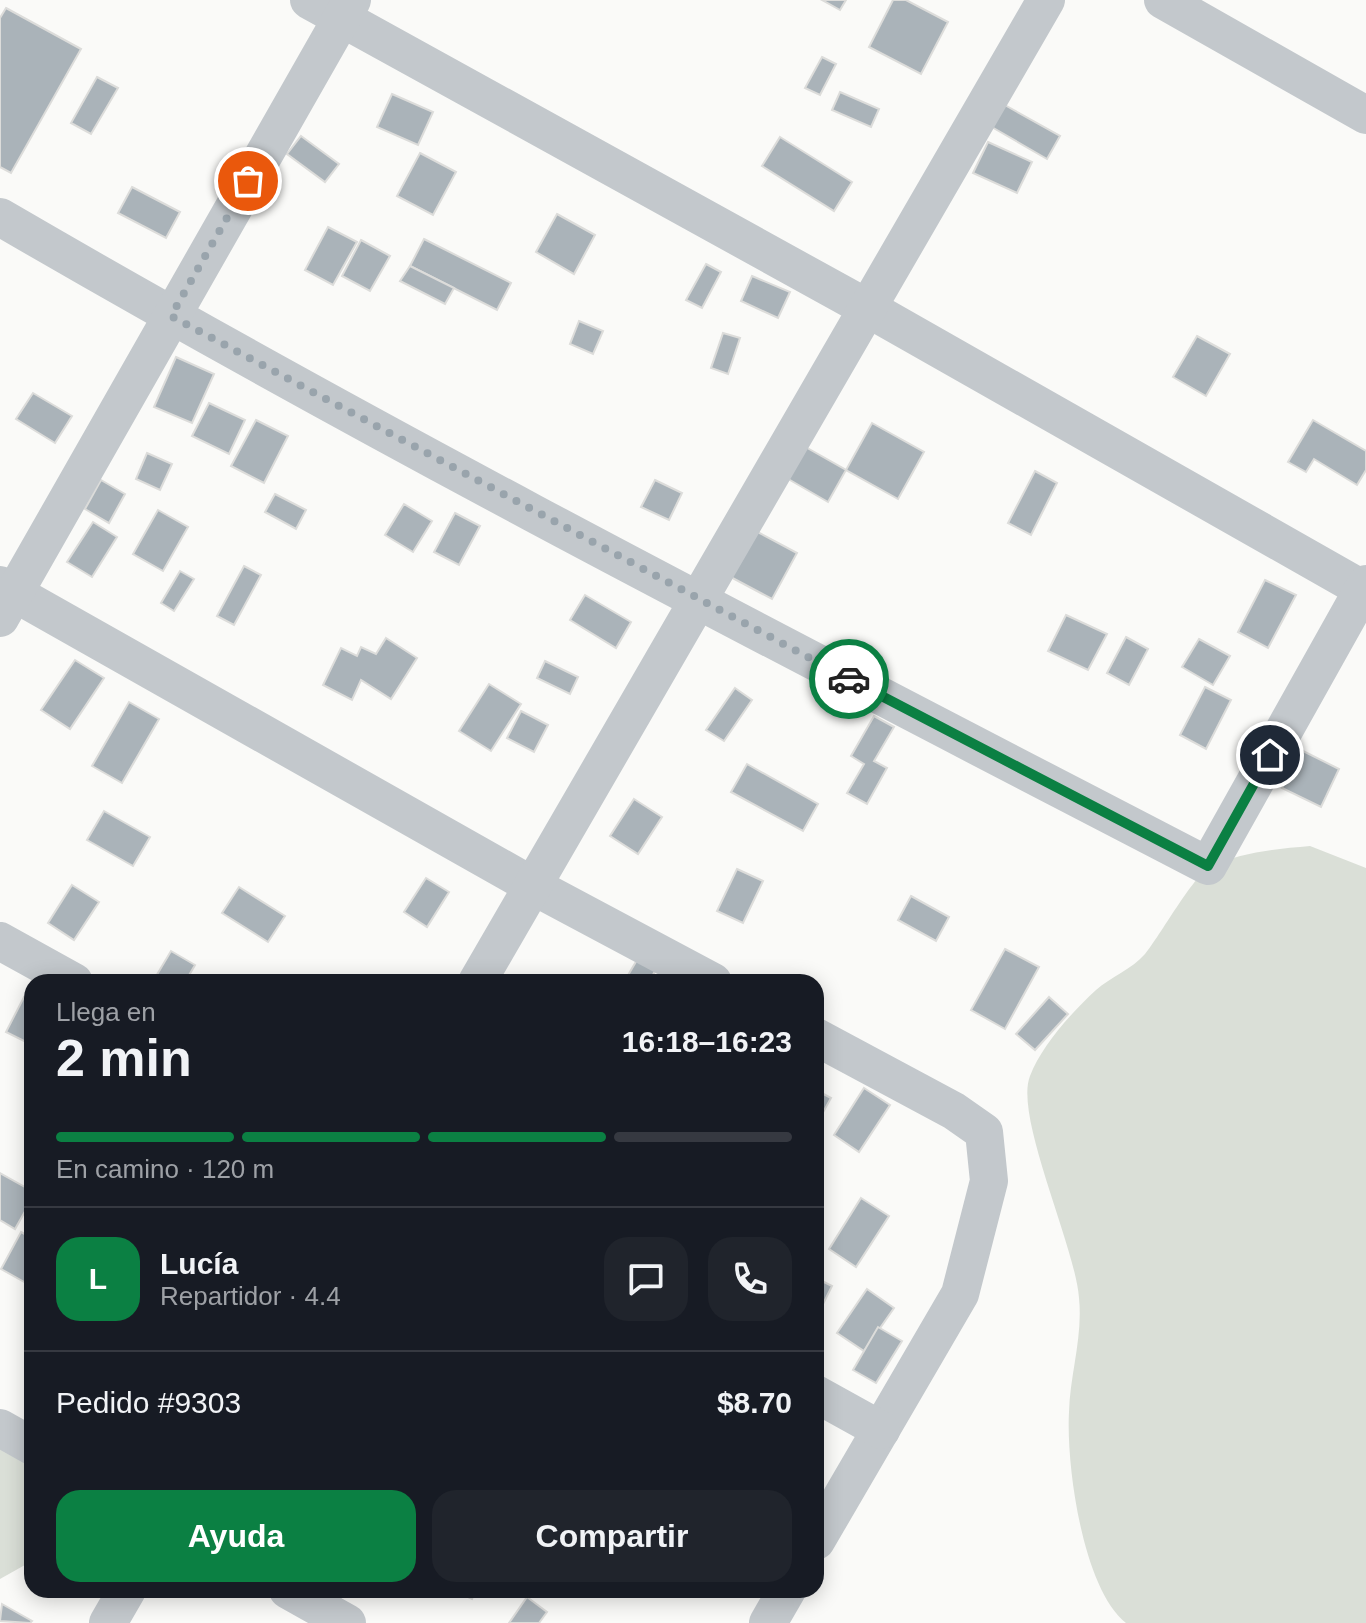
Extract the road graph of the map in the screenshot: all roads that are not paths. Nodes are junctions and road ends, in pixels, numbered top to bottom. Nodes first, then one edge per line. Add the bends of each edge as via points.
1 (1046, 0) edge
2 (1163, 0) edge
3 (334, 6) edge
4 (1366, 115) edge
5 (0, 217) edge
6 (869, 309) junction
7 (171, 316) junction
8 (1365, 588) edge
9 (5, 599) edge
10 (697, 600) junction
11 (533, 886) junction
12 (0, 941) edge
13 (60, 974) edge
14 (482, 974) edge
15 (698, 974) edge
16 (824, 1041) edge
17 (824, 1398) edge
18 (0, 1428) edge
19 (881, 1430) junction
20 (24, 1442) edge
21 (824, 1527) edge
22 (122, 1598) edge
23 (302, 1598) edge
24 (782, 1598) edge
25 (108, 1623) edge
26 (347, 1623) edge
27 (768, 1623) edge

1 - 6 street
2 - 4 street
3 - 6 street
3 - 7 street
5 - 7 street
6 - 8 street
6 - 10 street
7 - 9 street
7 - 10 street
8 - 10 street via 1208,866
9 - 11 street
10 - 11 street
11 - 14 street
11 - 15 street
12 - 13 street
16 - 19 street via 984,1132 989,1181 960,1294
17 - 19 street
18 - 20 street
19 - 21 street
22 - 25 street
23 - 26 street
24 - 27 street

